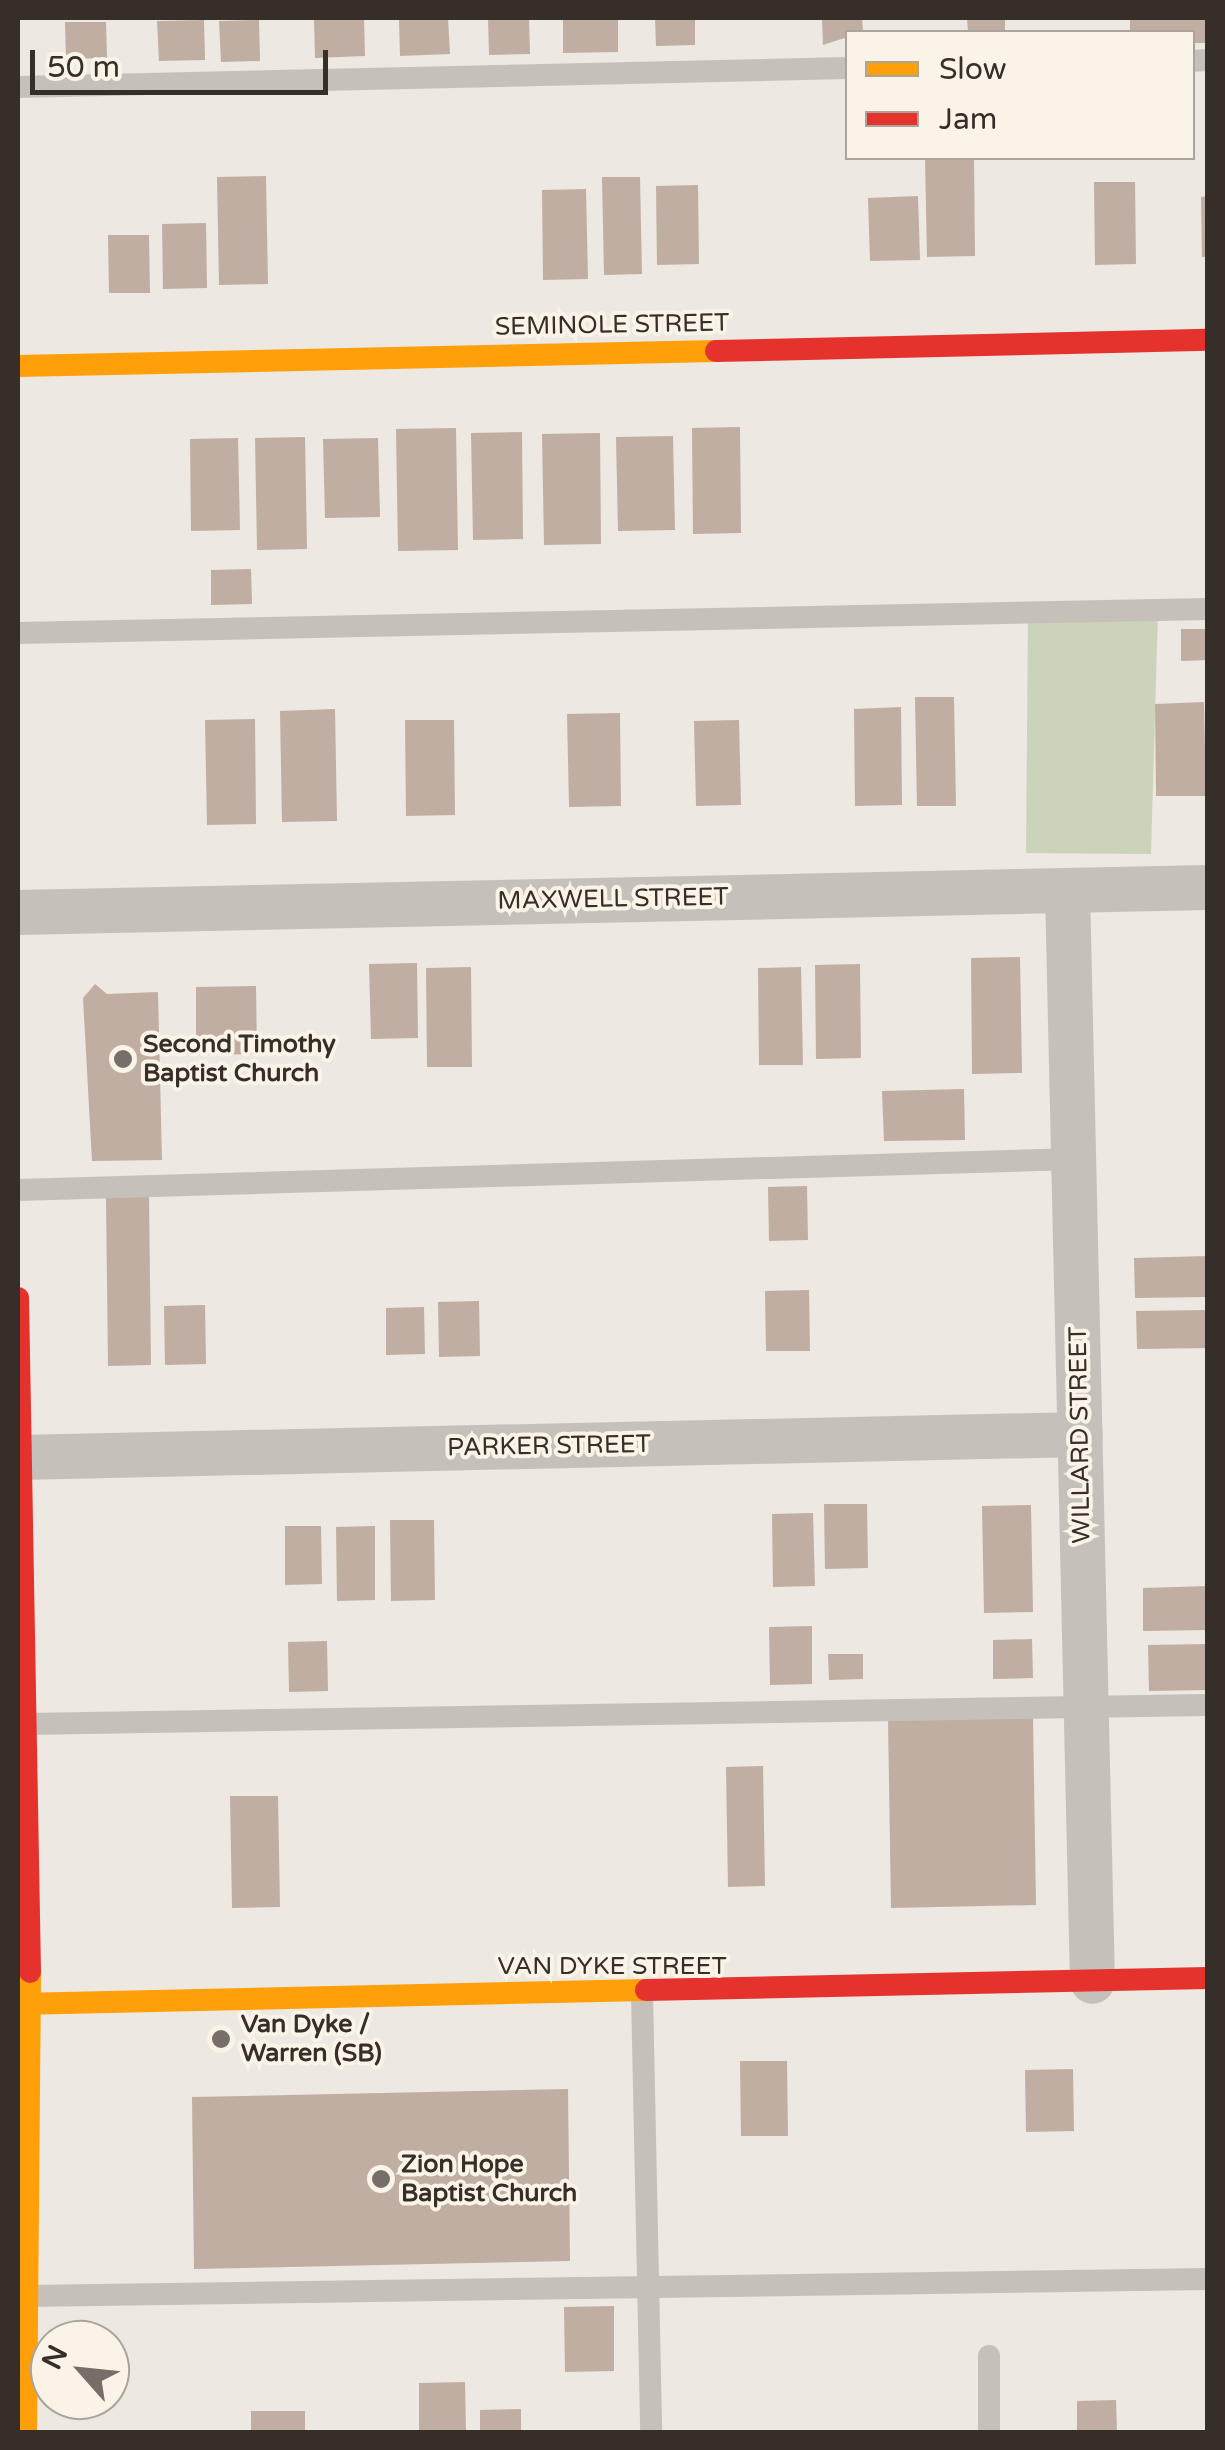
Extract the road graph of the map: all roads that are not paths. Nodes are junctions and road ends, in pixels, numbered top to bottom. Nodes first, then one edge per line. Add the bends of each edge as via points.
1 (845, 68) edge
2 (18, 87) edge
3 (1208, 340) edge
4 (18, 366) edge
5 (1208, 609) edge
6 (18, 633) edge
7 (1208, 887) edge
8 (1067, 890) junction
9 (18, 912) edge
10 (1073, 1159) junction
11 (18, 1190) edge
12 (18, 1298) edge
13 (1080, 1434) junction
14 (19, 1457) edge
15 (1208, 1705) edge
16 (1086, 1706) junction
17 (22, 1724) edge
18 (23, 1757) edge
19 (24, 1879) edge
20 (1208, 1978) edge
21 (1092, 1981) junction
22 (642, 1993) junction
23 (24, 2004) edge
24 (1208, 2279) edge
25 (648, 2288) junction
26 (22, 2296) edge
27 (989, 2356) dead end
28 (26, 2432) edge
29 (651, 2432) edge
30 (989, 2432) edge

1 - 2 lane
3 - 4 main road, SEMINOLE STREET
5 - 6 lane
7 - 8 street, MAXWELL STREET
8 - 9 street, MAXWELL STREET
8 - 10 street, WILLARD STREET
10 - 11 lane
10 - 13 street, WILLARD STREET
12 - 14 main road
13 - 14 street, PARKER STREET
13 - 16 street, WILLARD STREET
14 - 17 main road
15 - 16 lane
16 - 17 lane
16 - 21 street, WILLARD STREET
17 - 18 main road
18 - 19 main road
19 - 23 main road
20 - 21 main road, VAN DYKE STREET
21 - 22 main road, VAN DYKE STREET
22 - 23 main road, VAN DYKE STREET
22 - 25 lane
23 - 26 main road
24 - 25 lane
25 - 26 lane
25 - 29 lane
26 - 28 main road
27 - 30 lane

